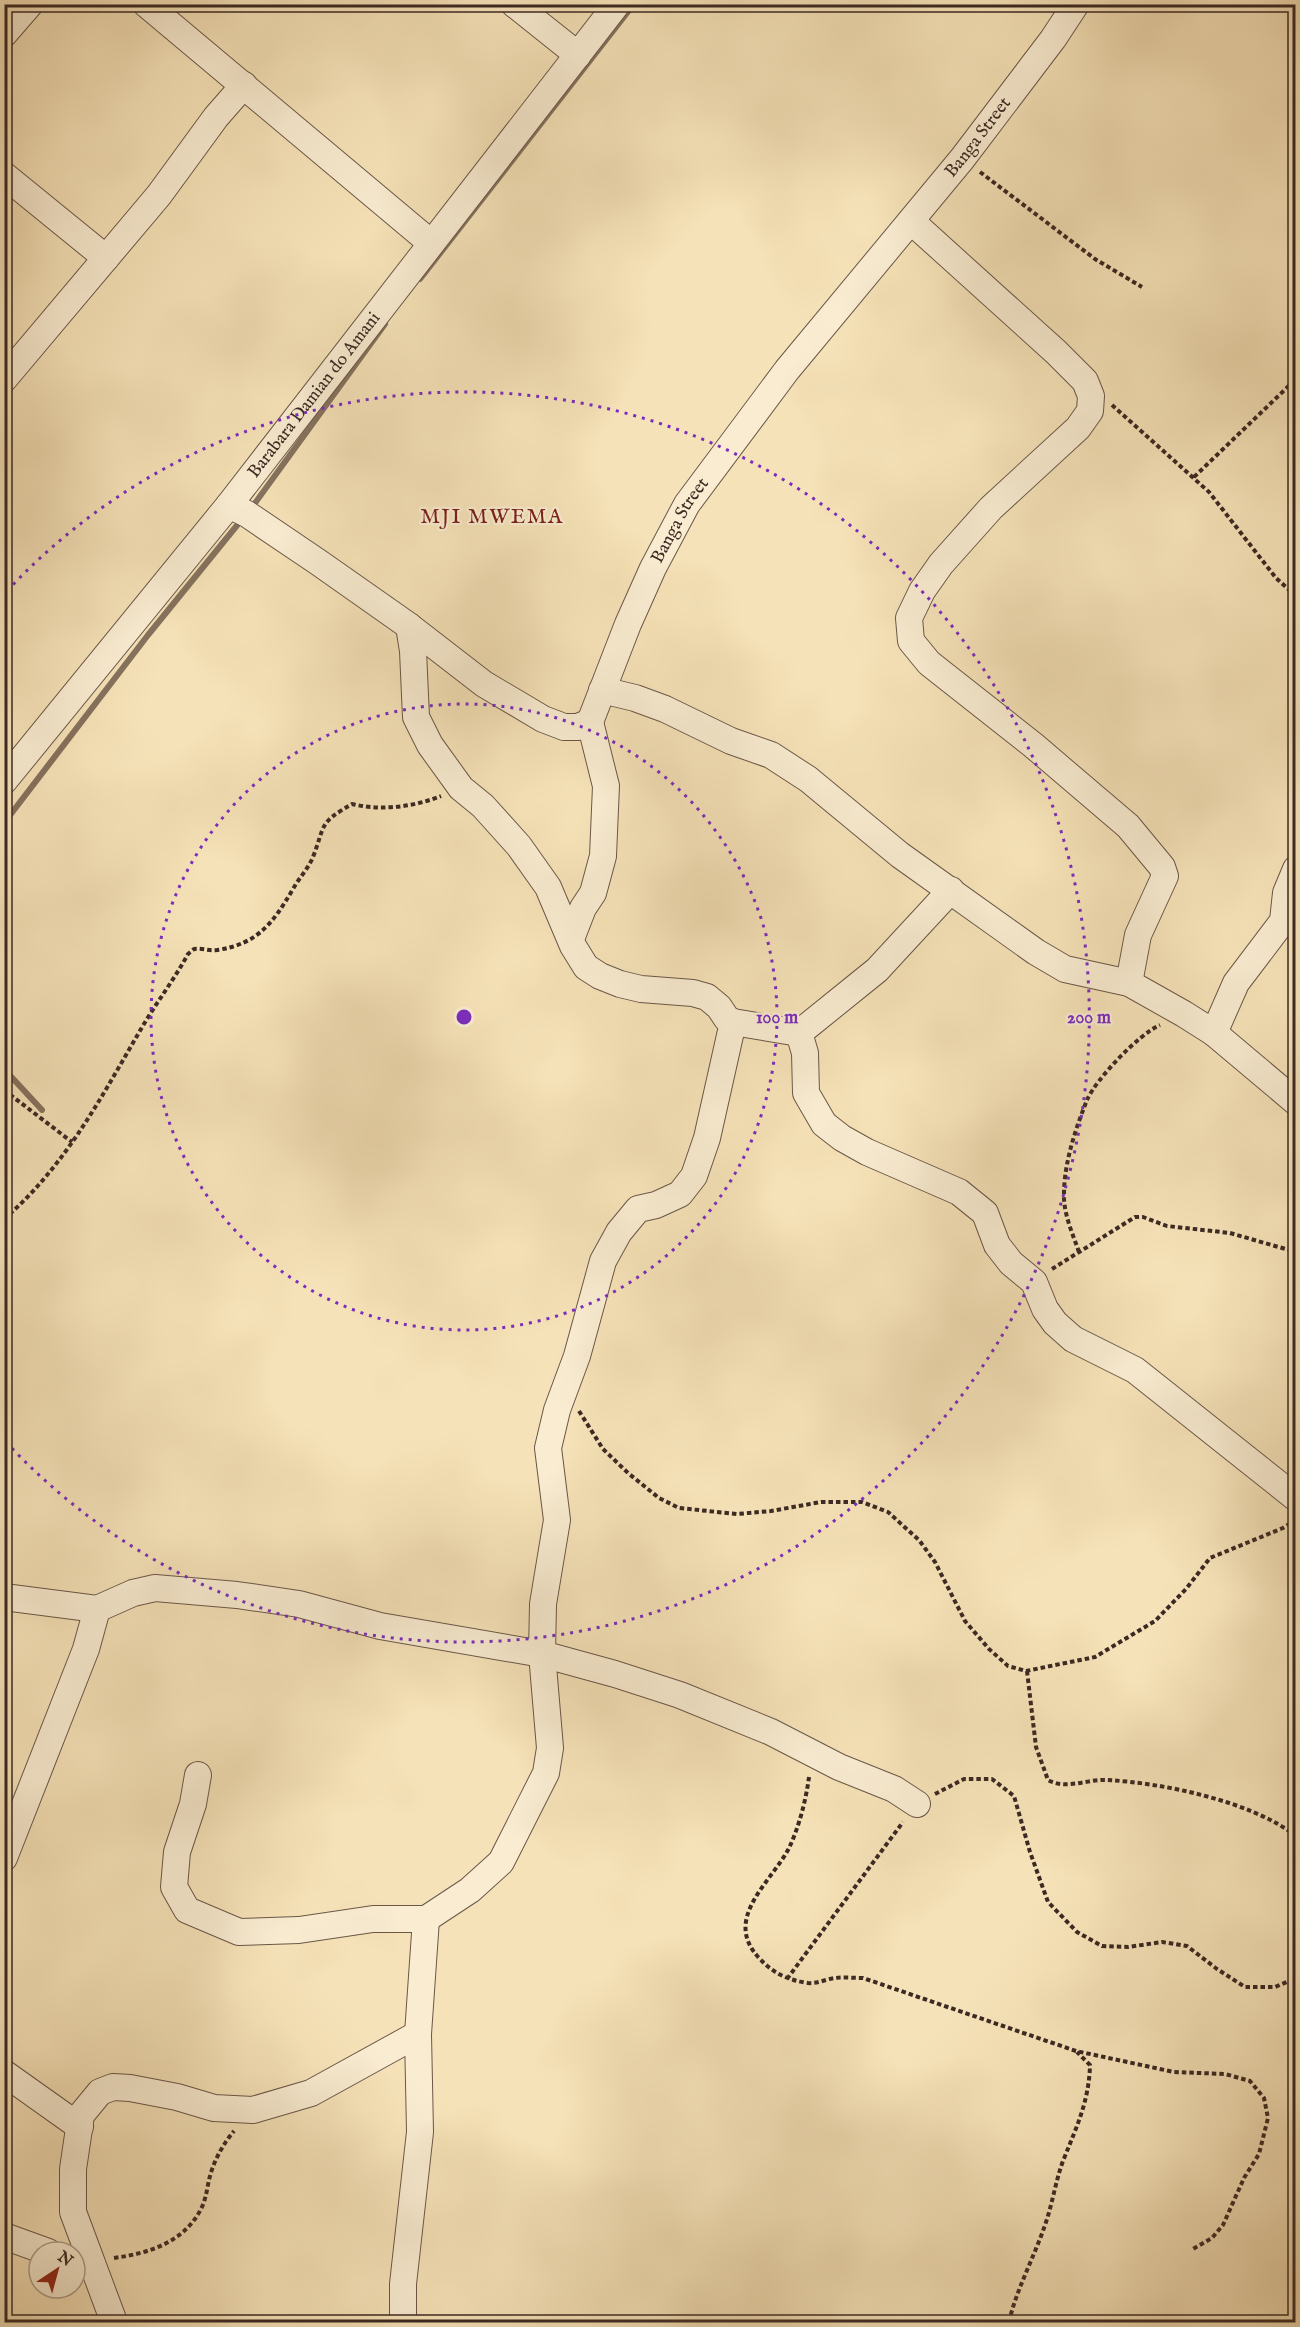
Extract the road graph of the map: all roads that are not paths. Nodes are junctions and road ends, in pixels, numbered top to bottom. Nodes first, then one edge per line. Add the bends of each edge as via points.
1 (30, 4) edge
2 (146, 4) edge
3 (514, 4) edge
4 (617, 4) edge
5 (1076, 4) edge
6 (4, 34) edge
7 (578, 55) junction
8 (244, 85) junction
9 (4, 175) edge
10 (911, 221) junction
11 (431, 243) junction
12 (106, 258) junction
13 (4, 379) edge
14 (229, 505) junction
15 (409, 626) junction
16 (602, 690) junction
17 (590, 722) junction
18 (4, 781) edge
19 (1296, 869) edge
20 (951, 890) junction
21 (571, 939) junction
22 (1129, 983) junction
23 (733, 1022) junction
24 (799, 1033) junction
25 (1214, 1033) junction
26 (1296, 1102) edge
27 (1296, 1498) edge
28 (4, 1597) edge
29 (97, 1609) junction
30 (542, 1654) junction
31 (198, 1775) dead end
32 (917, 1804) road end
33 (4, 1858) edge
34 (426, 1919) junction
35 (418, 2034) junction
36 (4, 2073) edge
37 (80, 2127) junction
38 (4, 2236) edge
39 (80, 2240) edge
40 (27, 2244) edge
41 (87, 2266) edge
42 (114, 2322) edge
43 (403, 2322) edge

1 - 6 street
2 - 8 street
3 - 7 street
4 - 7 street, Barabara Damian do Amani
5 - 10 street, Banga Street via 962,159
7 - 11 street, Barabara Damian do Amani
8 - 11 street
8 - 12 street
9 - 12 street
10 - 16 street, Banga Street via 787,370 687,504 653,568
10 - 22 street via 1085,381 1091,396 1090,411 1078,428 962,540 922,591 909,618 911,641 929,663 1128,826 1162,867 1165,876 1138,935
11 - 14 street, Barabara Damian do Amani
12 - 13 street
14 - 15 street
14 - 18 street, Barabara Damian do Amani
15 - 17 street via 484,684 543,719 564,727
15 - 21 street via 416,717 430,745 460,788 483,806 519,846 548,887
16 - 17 street, Banga Street
16 - 20 street via 665,709 731,741 771,755 808,778 900,855
17 - 21 street via 606,786 603,856 593,893
19 - 25 street via 1286,893 1283,921 1236,983
20 - 22 street via 1065,969
20 - 24 street via 878,970
21 - 23 street via 586,967 600,976 640,989 707,997
22 - 25 street
23 - 24 street
23 - 30 street via 707,1138 694,1176 680,1194 638,1209 619,1232 603,1261 577,1356 557,1410 548,1448 557,1520 543,1604
24 - 27 street via 805,1053 806,1093 824,1124 867,1152 959,1192 985,1213 997,1245 1034,1282 1055,1323 1073,1339 1135,1370
25 - 26 street
28 - 29 street
29 - 30 street via 155,1588 214,1592 299,1604 380,1626
29 - 33 street via 86,1649
30 - 32 street via 680,1695 771,1732 839,1767 894,1789
30 - 34 street via 550,1748 546,1773 501,1862 470,1890
31 - 34 street via 177,1852 174,1887 187,1910 239,1932 299,1930 373,1919
34 - 35 street
35 - 37 street via 311,2093 253,2110 214,2108 177,2097 113,2087 100,2092 81,2115
35 - 43 street via 420,2133 403,2284
36 - 37 street
37 - 39 street via 73,2169 73,2212
38 - 40 street
41 - 42 street

